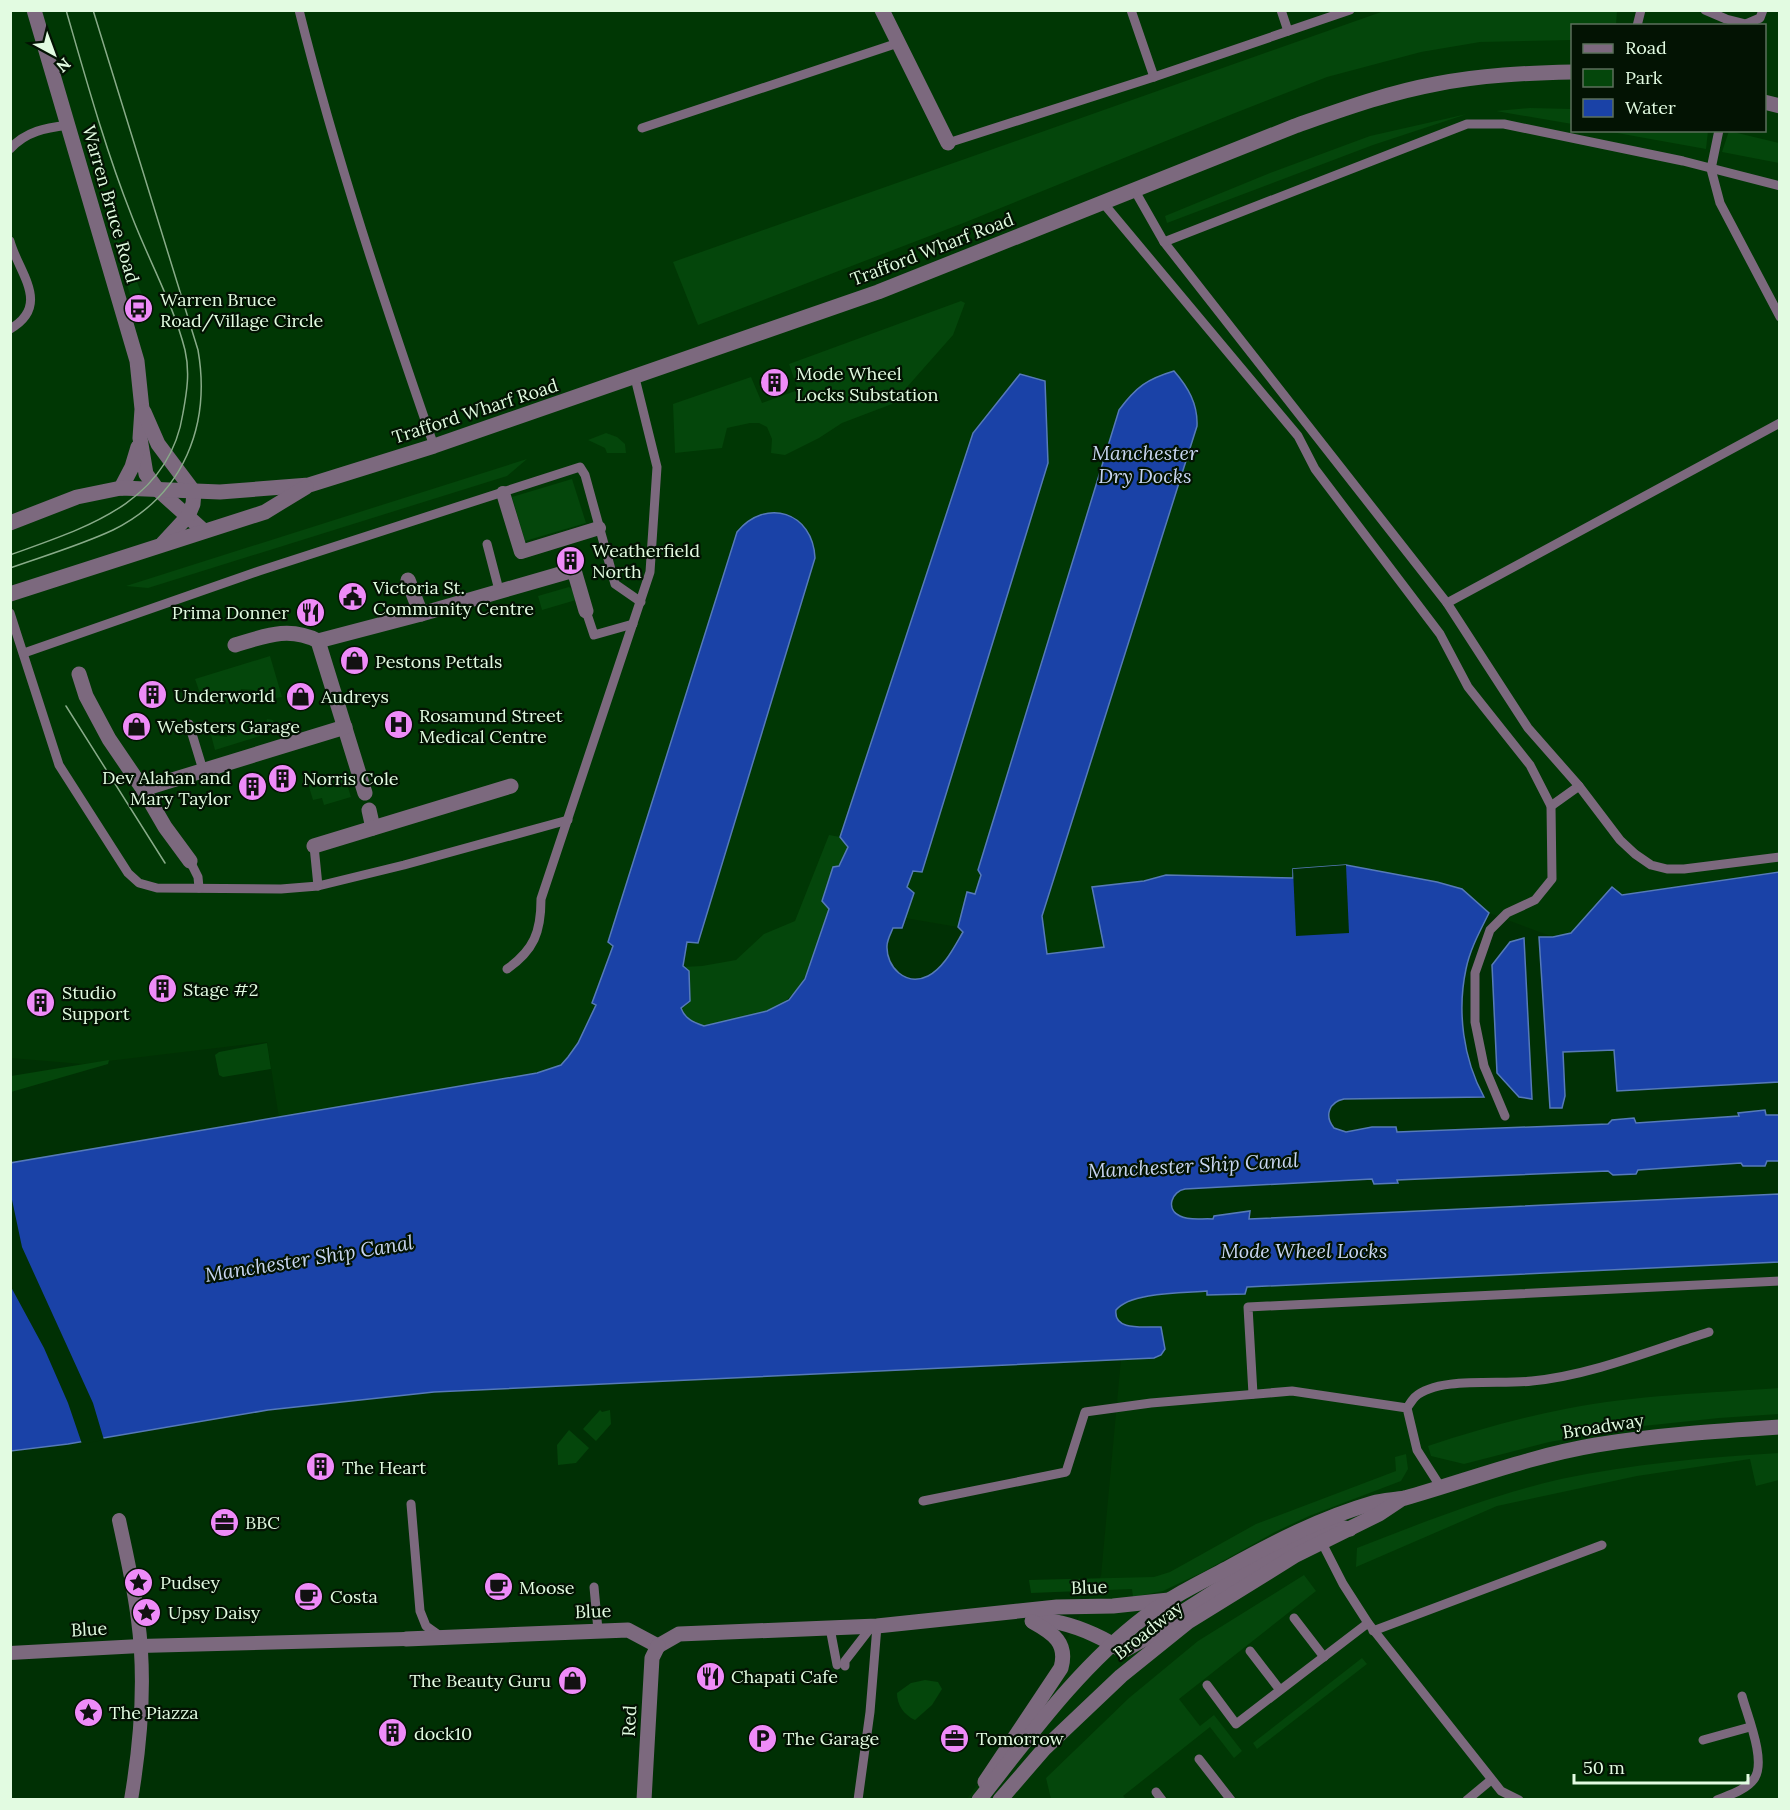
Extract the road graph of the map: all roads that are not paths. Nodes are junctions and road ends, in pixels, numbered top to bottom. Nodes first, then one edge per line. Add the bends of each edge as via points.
1 (34, 10) edge
2 (299, 10) edge
3 (882, 10) edge
4 (1131, 10) edge
5 (1281, 10) edge
6 (1350, 10) edge
7 (1705, 10) edge
8 (1763, 10) edge
9 (1288, 31) junction
10 (898, 43) junction
11 (1571, 72) edge
12 (1154, 77) junction
13 (68, 125) junction
14 (642, 128) dead end
15 (1719, 132) edge
16 (948, 143) joint
17 (10, 149) edge
18 (1711, 169) junction
19 (1779, 186) edge
20 (1135, 191) junction
21 (1104, 204) junction
22 (10, 241) edge
23 (1164, 242) junction
24 (1779, 317) edge
25 (10, 329) edge
26 (635, 378) junction
27 (142, 409) junction
28 (1779, 423) edge
29 (140, 438) junction
30 (434, 446) junction
31 (309, 485) junction
32 (121, 488) junction
33 (157, 489) junction
34 (194, 492) junction
35 (503, 493) junction
36 (188, 516) junction
37 (10, 523) edge
38 (599, 528) junction
39 (204, 531) junction
40 (487, 544) dead end
41 (161, 545) junction
42 (408, 580) dead end
43 (499, 590) junction
44 (10, 594) edge
45 (641, 602) junction
46 (1447, 603) junction
47 (586, 611) joint
48 (10, 613) edge
49 (421, 614) junction
50 (633, 624) junction
51 (318, 641) junction
52 (235, 645) dead end
53 (24, 653) junction
54 (79, 674) dead end
55 (189, 723) dead end
56 (345, 727) junction
57 (203, 770) junction
58 (511, 786) dead end
59 (1579, 786) junction
60 (143, 789) junction
61 (365, 793) dead end
62 (1551, 806) junction
63 (369, 810) dead end
64 (568, 820) junction
65 (373, 828) junction
66 (314, 846) joint
67 (1779, 857) edge
68 (190, 861) joint
69 (318, 886) junction
70 (199, 888) junction
71 (507, 969) dead end
72 (1505, 1116) dead end
73 (1779, 1281) edge
74 (1709, 1332) dead end
75 (1253, 1394) junction
76 (1407, 1408) junction
77 (1779, 1427) edge
78 (1440, 1486) junction
79 (1403, 1498) junction
80 (924, 1501) dead end
81 (411, 1504) dead end
82 (119, 1520) dead end
83 (1318, 1534) junction
84 (1602, 1545) dead end
85 (594, 1587) dead end
86 (1169, 1600) junction
87 (989, 1616) junction
88 (1294, 1618) dead end
89 (1032, 1621) junction
90 (875, 1626) junction
91 (1370, 1627) junction
92 (830, 1628) junction
93 (598, 1630) junction
94 (442, 1637) junction
95 (406, 1639) joint
96 (1113, 1644) junction
97 (140, 1646) junction
98 (658, 1646) junction
99 (1250, 1651) dead end
100 (10, 1653) edge
101 (1324, 1657) junction
102 (1207, 1685) dead end
103 (1280, 1690) junction
104 (1742, 1696) dead end
105 (1750, 1727) junction
106 (1703, 1740) dead end
107 (1199, 1759) dead end
108 (1491, 1780) junction
109 (1007, 1797) edge
110 (131, 1800) edge
111 (644, 1800) edge
112 (858, 1800) edge
113 (973, 1800) edge
114 (979, 1800) edge
115 (1231, 1800) edge
116 (1467, 1800) edge
117 (1519, 1800) edge
118 (1717, 1800) edge

1 - 13 street, Warren Bruce Road
2 - 30 lane via 321,99 368,251
3 - 10 street
4 - 12 lane
5 - 9 lane
6 - 9 lane
7 - 8 lane via 1746,24 1761,18
9 - 12 lane
10 - 14 lane
10 - 16 street
11 - 20 street, Trafford Wharf Road via 1433,84 1361,103
12 - 16 lane
13 - 17 lane via 38,130
13 - 27 street, Warren Bruce Road via 137,361
15 - 18 lane
18 - 19 lane
18 - 23 lane via 1504,124 1467,124
18 - 24 lane via 1720,202
20 - 21 street, Trafford Wharf Road
20 - 23 lane
21 - 26 street, Trafford Wharf Road via 878,292
21 - 62 lane via 1298,436 1315,468 1440,634 1468,687 1530,765
22 - 25 lane via 31,292 28,311
23 - 46 lane
26 - 30 street, Trafford Wharf Road
26 - 45 lane via 657,467 650,572
27 - 29 street, Warren Bruce Road
27 - 34 street, Warren Bruce Road via 158,444
28 - 46 lane
29 - 32 street
29 - 33 street, Warren Bruce Road via 146,474
30 - 31 street, Trafford Wharf Road
31 - 34 street, Trafford Wharf Road
31 - 39 street, Trafford Wharf Road via 265,512
32 - 33 street, Trafford Wharf Road
32 - 37 street, Trafford Wharf Road via 76,497
33 - 34 street, Trafford Wharf Road
33 - 36 street, Warren Bruce Road
34 - 36 street
35 - 38 street via 521,552
35 - 38 lane via 580,467
35 - 53 lane via 259,571
36 - 39 street, Warren Bruce Road
36 - 41 street
38 - 45 lane via 615,584
39 - 41 street, Trafford Wharf Road
40 - 43 lane
41 - 44 street, Trafford Wharf Road
42 - 49 street
43 - 47 street via 573,570
43 - 49 street
45 - 50 lane
46 - 59 lane via 1528,728
47 - 50 lane via 594,635
48 - 53 lane
49 - 51 street
50 - 64 lane
51 - 52 street via 304,634 273,634
51 - 56 street
53 - 70 lane via 59,765 128,873 139,883 157,888
54 - 60 street via 109,739
55 - 57 lane
56 - 57 street
56 - 61 street
57 - 60 street
58 - 65 street
59 - 62 lane
59 - 67 lane via 1620,840 1651,865 1684,869
60 - 68 street
62 - 72 lane via 1552,879 1535,900 1507,913 1490,930 1475,973 1475,1022 1484,1066
63 - 65 street
64 - 69 lane
64 - 71 lane via 541,899 541,921 532,946
65 - 66 street
66 - 69 lane
68 - 70 lane
69 - 70 lane
73 - 75 lane via 1248,1307
74 - 76 lane via 1572,1375 1531,1382 1459,1383 1430,1388 1415,1397
75 - 76 lane via 1292,1391
75 - 80 lane via 1085,1412 1066,1472
76 - 78 lane via 1417,1450
77 - 78 street, Broadway via 1594,1445
78 - 79 street, Broadway
79 - 83 street, Broadway via 1350,1529
79 - 83 street, Broadway via 1339,1514
81 - 94 lane via 420,1611 426,1626
82 - 97 street
83 - 86 street, Broadway via 1276,1541
83 - 91 lane
83 - 96 street, Broadway via 1231,1581 1123,1652
83 - 109 street, Broadway via 1296,1555 1188,1622 1121,1676 1044,1749
84 - 91 lane
85 - 93 lane
86 - 87 street, Blue
86 - 96 street, Broadway
87 - 89 street, Broadway
87 - 90 street, Blue
88 - 101 lane
89 - 96 street, Broadway via 1060,1622
89 - 113 street, Broadway via 1057,1640 1064,1657 1061,1668
90 - 92 street, Blue
90 - 92 lane via 841,1666
90 - 112 lane via 870,1712
91 - 101 lane
91 - 108 lane
92 - 98 street, Blue via 679,1634
93 - 94 street, Blue
93 - 98 street, Blue via 628,1630
94 - 95 street, Blue
95 - 97 street, Blue
96 - 114 street, Broadway via 1069,1687
97 - 100 street, Blue
97 - 110 street via 140,1727
98 - 111 street, Red via 651,1658
99 - 103 lane
101 - 103 lane
102 - 103 lane via 1236,1724
104 - 105 lane
105 - 106 lane
105 - 118 lane via 1758,1754 1754,1779 1734,1794
107 - 115 lane
108 - 116 lane
108 - 117 lane via 1501,1791

